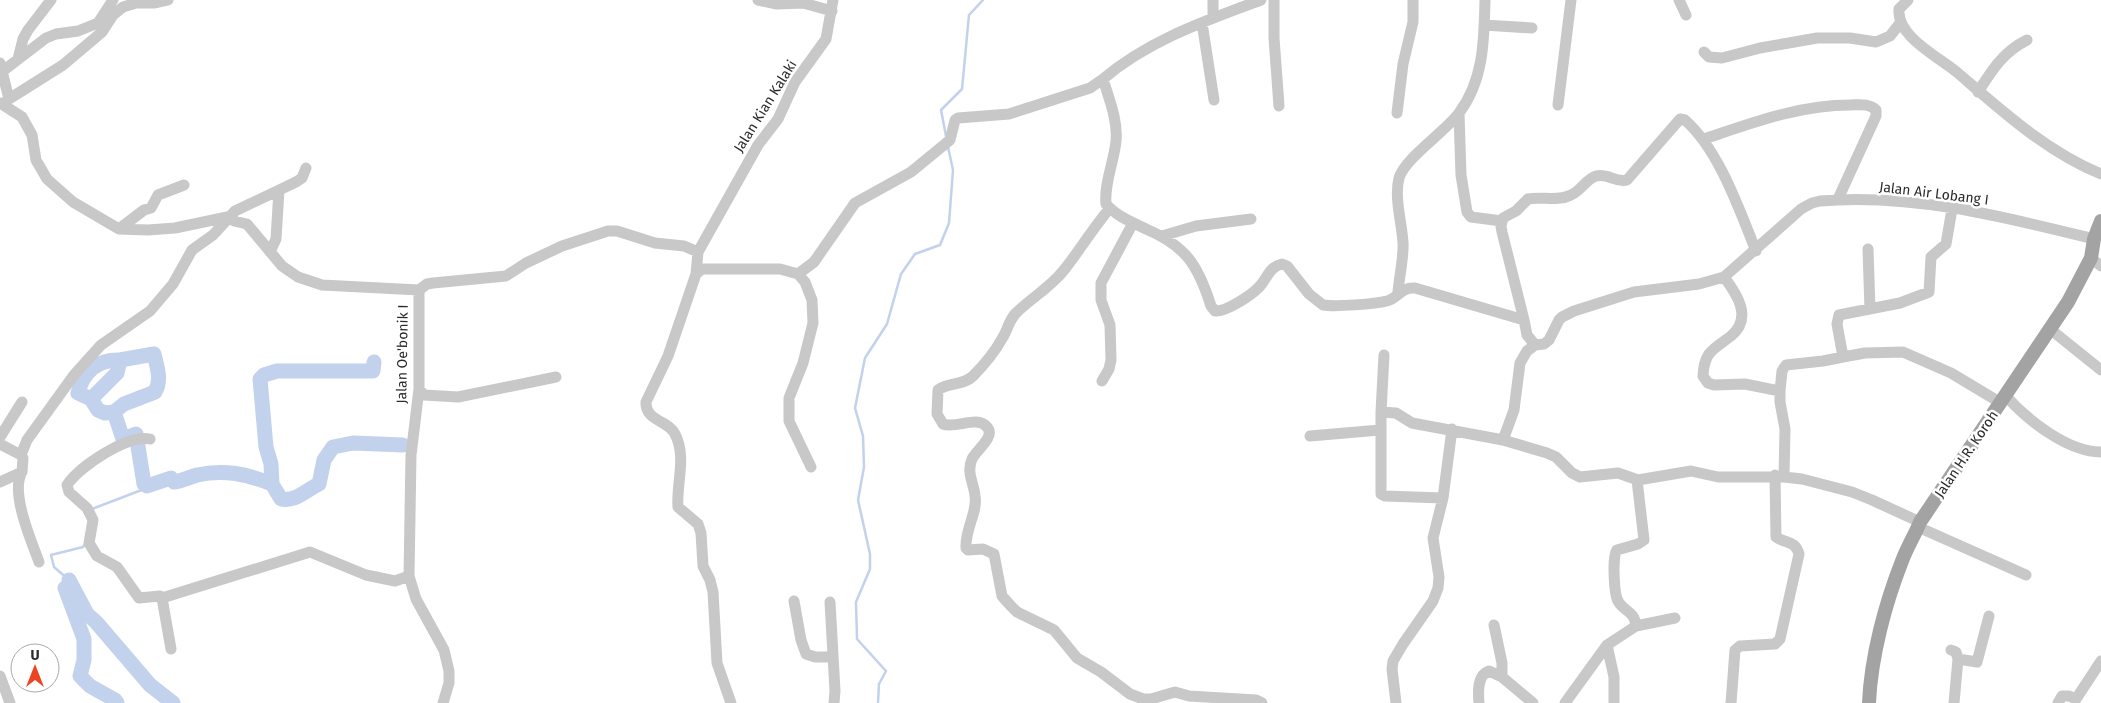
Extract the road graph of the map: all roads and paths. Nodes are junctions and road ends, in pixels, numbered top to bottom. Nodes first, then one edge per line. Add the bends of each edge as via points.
1 (51, 0) edge
2 (113, 0) edge
3 (168, 0) edge
4 (758, 0) edge
5 (768, 0) edge
6 (1213, 0) edge
7 (1261, 0) edge
8 (1274, 0) edge
9 (1413, 0) edge
10 (1485, 0) edge
11 (1571, 0) edge
12 (1679, 0) edge
13 (1908, 0) edge
14 (833, 6) edge
15 (1686, 15) dead end
16 (1213, 18) junction
17 (1901, 22) junction
18 (1202, 23) junction
19 (1484, 25) junction
20 (1532, 28) dead end
21 (2027, 40) dead end
22 (1704, 52) dead end
23 (18, 59) junction
24 (1, 67) edge
25 (1103, 79) junction
26 (1978, 92) junction
27 (1214, 100) dead end
28 (4, 102) edge
29 (1558, 105) dead end
30 (1279, 106) dead end
31 (1397, 113) dead end
32 (1458, 114) junction
33 (1704, 139) junction
34 (306, 168) dead end
35 (2101, 174) edge
36 (184, 185) dead end
37 (279, 190) junction
38 (1838, 200) junction
39 (1110, 208) junction
40 (1952, 209) junction
41 (232, 216) junction
42 (1251, 219) dead end
43 (1502, 221) junction
44 (2101, 221) edge
45 (1133, 223) junction
46 (119, 229) junction
47 (1162, 236) junction
48 (2094, 239) junction
49 (1868, 249) dead end
50 (1756, 250) junction
51 (270, 252) junction
52 (698, 252) junction
53 (2096, 262) edge
54 (696, 274) junction
55 (798, 274) junction
56 (1724, 277) junction
57 (418, 290) junction
58 (1398, 292) junction
59 (1870, 309) junction
60 (1524, 320) junction
61 (2050, 329) junction
62 (1535, 345) junction
63 (1384, 355) dead end
64 (1843, 357) junction
65 (2101, 370) edge
66 (556, 377) dead end
67 (1102, 381) dead end
68 (419, 389) junction
69 (1780, 391) junction
70 (2003, 399) junction
71 (22, 402) dead end
72 (1381, 412) junction
73 (1452, 429) junction
74 (1380, 430) junction
75 (1310, 436) dead end
76 (0, 437) edge
77 (150, 438) dead end
78 (1503, 440) junction
79 (0, 444) edge
80 (2101, 452) edge
81 (21, 455) junction
82 (812, 467) dead end
83 (22, 472) junction
84 (1780, 476) junction
85 (1637, 480) junction
86 (0, 482) edge
87 (1443, 498) junction
88 (1919, 525) junction
89 (39, 562) dead end
90 (2026, 575) dead end
91 (409, 576) junction
92 (162, 598) junction
93 (794, 601) dead end
94 (830, 602) dead end
95 (1989, 616) dead end
96 (1675, 618) dead end
97 (1494, 625) dead end
98 (1636, 626) junction
99 (1607, 645) junction
100 (171, 648) dead end
101 (1951, 650) dead end
102 (833, 657) junction
103 (1958, 660) junction
104 (2101, 661) edge
105 (0, 676) edge
106 (1502, 677) junction
107 (2080, 701) edge
108 (10, 703) edge
109 (444, 703) edge
110 (731, 703) edge
111 (834, 703) edge
112 (1262, 703) edge
113 (1396, 703) edge
114 (1479, 703) edge
115 (1533, 703) edge
116 (1565, 703) edge
117 (1614, 703) edge
118 (1731, 703) edge
119 (1869, 703) edge
120 (1954, 703) edge
121 (2058, 703) edge

1 - 23 street via 28,30
2 - 23 street via 98,23 46,38
3 - 28 street via 136,2 124,7 113,15 102,32 63,65
4 - 14 street
5 - 14 street
6 - 16 street
7 - 16 street
8 - 30 street
9 - 31 street via 1413,22 1403,64
10 - 19 street
11 - 29 street
12 - 15 street
13 - 17 street via 1899,9
14 - 52 street, Jalan Kian Kalaki via 830,28 823,44 794,82 778,119 758,145
16 - 18 street
17 - 22 street via 1890,36 1876,42 1817,38 1722,58 1709,57
17 - 26 street via 1917,42
18 - 25 street via 1156,42
18 - 27 street
19 - 20 street
19 - 32 street via 1477,81
21 - 26 street via 2007,52
23 - 24 street
24 - 28 street
25 - 39 street via 1116,129 1106,194 1106,204
25 - 55 street via 1090,88 1009,114 958,118 953,123 950,140 924,162 855,203 814,262
26 - 35 street via 2050,146
28 - 46 street via 22,116 32,135 36,160 47,179 73,202
32 - 43 street via 1461,175 1467,212 1471,217
32 - 58 street via 1406,166 1399,179 1403,243
33 - 38 street via 1792,111 1838,105 1870,106 1876,110 1876,116
33 - 43 street via 1680,119 1627,180 1598,176 1570,196 1528,199
33 - 50 street via 1735,198
34 - 37 street via 300,179
36 - 46 street via 158,196 151,208
37 - 41 street via 235,211
37 - 51 street via 276,239
38 - 40 street, Jalan Air Lobang I via 1888,200
38 - 50 street, Jalan Air Lobang I via 1806,206
39 - 45 street
39 - 112 street via 1064,270 1015,314 1004,336 972,377 938,390 937,414 943,424 951,426 974,422 983,424 990,432 971,464 969,477 976,495 965,536 966,548 989,550 994,554 1002,596 1010,605 1017,612 1054,630 1077,658 1130,694 1151,699 1175,692
40 - 48 street, Jalan Air Lobang I via 2009,218
40 - 59 street via 1946,244 1931,257 1929,292 1900,303
41 - 46 street via 175,228
41 - 51 street via 234,220 247,224
41 - 81 street via 192,250 173,284 150,311 101,345 79,369 27,440
42 - 47 street via 1196,226
43 - 60 street
44 - 48 main road, Jalan H.R. Koroh
45 - 47 street
45 - 67 street via 1101,283 1101,300 1110,325 1111,360
47 - 58 street via 1190,259 1214,311 1224,310 1250,295 1264,282 1271,268 1282,264 1323,305 1389,300
48 - 53 main road, Jalan H.R. Koroh
49 - 59 street
50 - 56 street, Jalan Air Lobang I
51 - 57 street via 298,277 322,285
52 - 54 street
52 - 57 street, Jalan Oe'bonik I via 684,246 655,243 608,231 549,251 506,276 433,283
53 - 61 main road, Jalan H.R. Koroh
54 - 55 street via 702,269 780,269
54 - 110 street via 646,408 653,418 667,424 677,436 681,462 678,507 698,524 701,534 703,566 714,601 716,658
55 - 82 street via 810,292 813,323 803,363 788,398 789,421
56 - 62 street, Jalan Air Lobang I via 1699,284 1634,292 1574,311 1558,320 1549,340
56 - 69 street via 1739,299 1741,316 1732,335 1710,352 1703,371 1704,380 1714,385 1745,384
57 - 68 street, Jalan Oe'bonik I
58 - 60 street via 1415,288
59 - 64 street via 1844,313 1837,318
60 - 62 street via 1527,336
61 - 65 street
61 - 70 main road, Jalan H.R. Koroh
62 - 78 street, Jalan Air Lobang I via 1520,363 1514,410
63 - 72 street
64 - 69 street via 1786,366 1782,371
64 - 70 street via 1903,352
66 - 68 street via 458,397 424,395
68 - 91 street, Jalan Oe'bonik I via 411,454
69 - 84 street via 1785,429
70 - 80 street via 2065,442
70 - 88 main road, Jalan H.R. Koroh
71 - 76 street
72 - 73 street via 1396,413 1412,423
72 - 74 street
73 - 78 street
73 - 87 street
74 - 75 street
74 - 87 street via 1381,494
77 - 92 street via 141,437 101,456 67,485 69,492 87,508 93,520 89,543 97,556 117,567 140,598
78 - 85 street via 1556,457 1580,477 1618,473
79 - 81 street
81 - 83 street via 24,458
83 - 86 street
83 - 89 street via 17,480 21,509
84 - 85 street via 1718,477 1691,471
84 - 88 street via 1852,492
84 - 118 street via 1776,537 1792,542 1799,554 1780,639 1775,644 1740,646 1735,650
85 - 98 street via 1644,540 1617,550 1613,556 1617,598 1632,615
87 - 113 street via 1433,538 1438,588 1433,601 1393,661
88 - 90 street
88 - 119 main road, Jalan H.R. Koroh via 1890,595 1871,672
91 - 92 street via 394,581 366,575 310,552
91 - 109 street, Jalan Oe'bonik I via 416,599 444,650 449,683
92 - 100 street
93 - 102 street via 806,654
94 - 102 street
95 - 103 street via 1977,662
96 - 98 street
97 - 106 street
98 - 99 street
99 - 116 street
99 - 117 street via 1614,677
101 - 103 street via 1956,652
102 - 111 street
103 - 120 street
104 - 107 street
105 - 108 street
106 - 114 street via 1495,672 1484,673 1479,685
106 - 115 street
107 - 121 street via 2062,696

